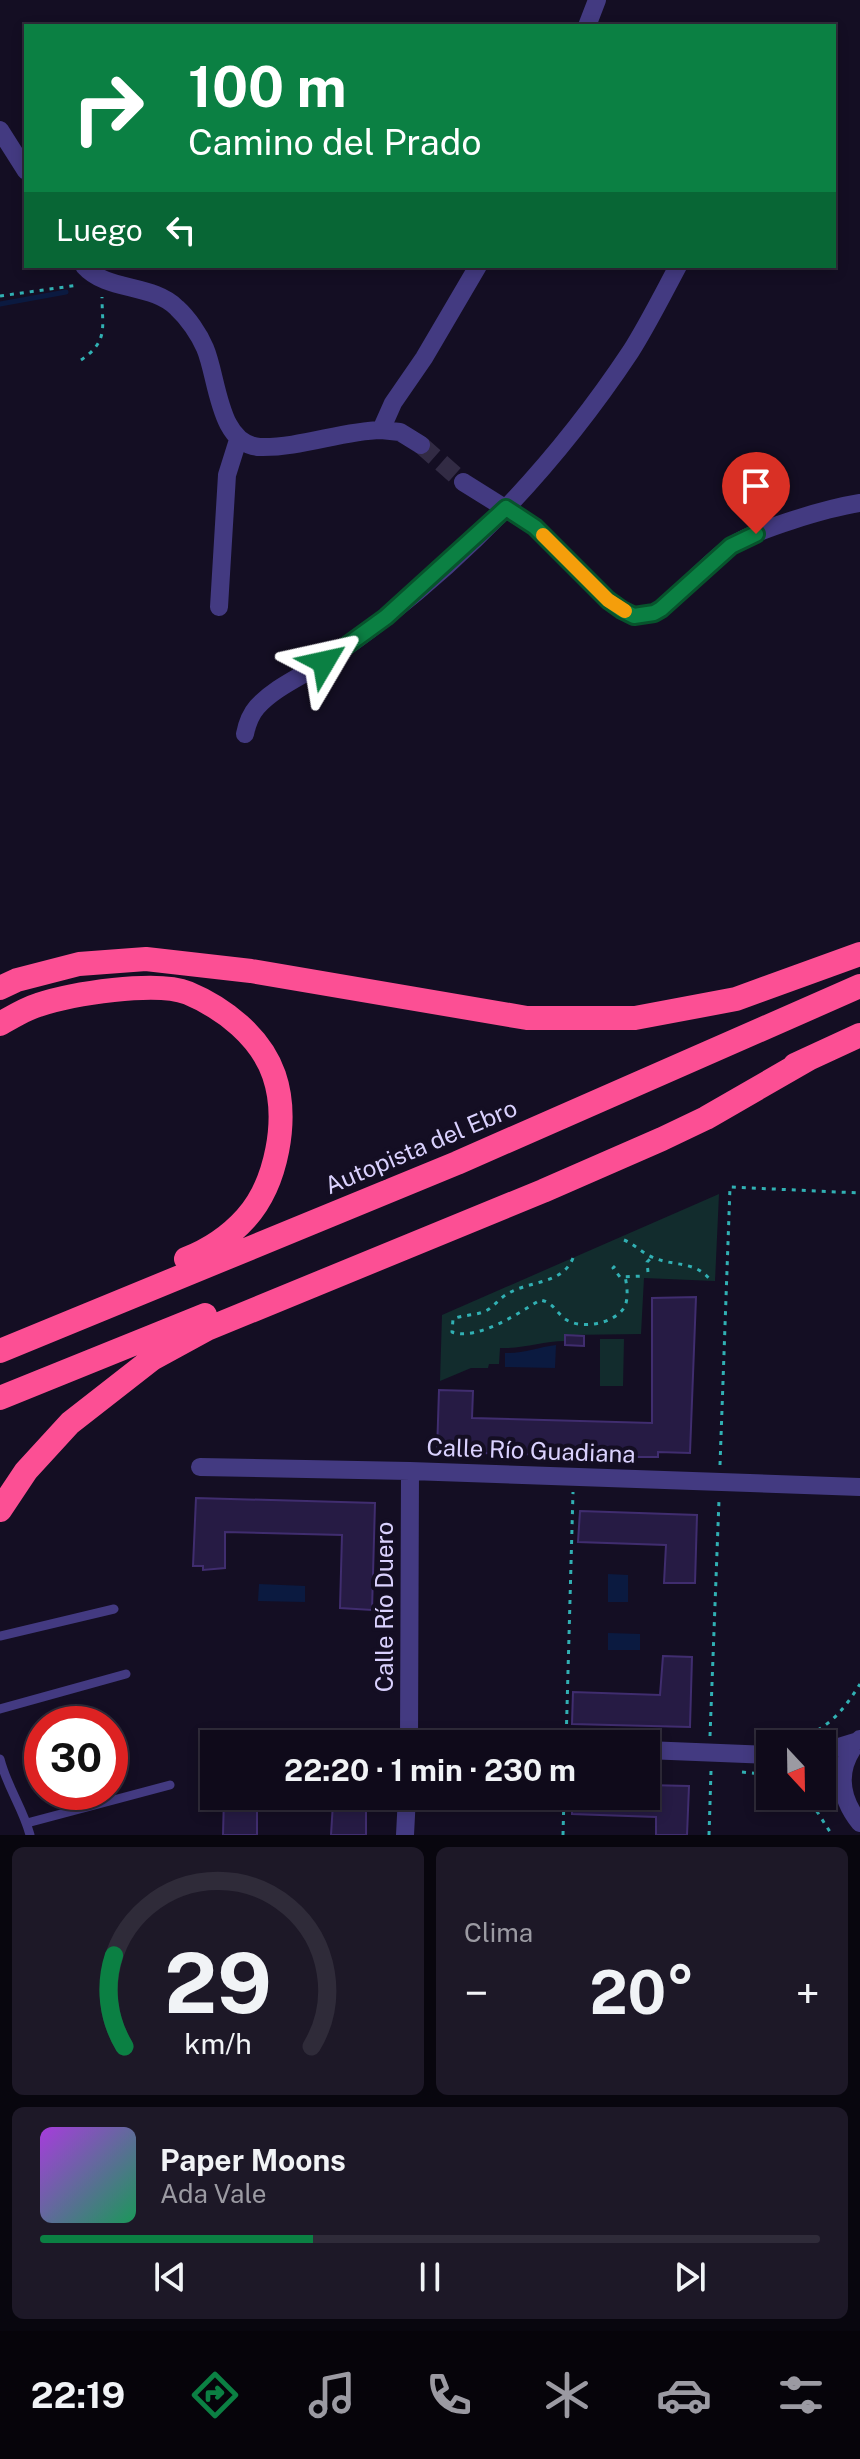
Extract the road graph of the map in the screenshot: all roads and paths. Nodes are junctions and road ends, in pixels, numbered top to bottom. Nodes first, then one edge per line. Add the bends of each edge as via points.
1 (597, 0) edge
2 (588, 24) edge
3 (0, 130) edge
4 (22, 164) edge
5 (87, 268) edge
6 (477, 268) edge
7 (677, 268) edge
8 (106, 281) junction
9 (0, 296) edge
10 (81, 360) dead end
11 (381, 430) junction
12 (238, 440) junction
13 (421, 445) tunnel mouth
14 (463, 482) tunnel mouth
15 (860, 503) edge
16 (506, 508) junction
17 (219, 607) dead end
18 (245, 734) dead end
19 (860, 954) edge
20 (860, 986) edge
21 (0, 988) edge
22 (0, 1024) edge
23 (860, 1035) edge
24 (810, 1058) junction
25 (860, 1193) edge
26 (624, 1240) dead end
27 (652, 1257) junction
28 (573, 1258) dead end
29 (615, 1266) dead end
30 (648, 1272) dead end
31 (625, 1276) junction
32 (643, 1276) dead end
33 (711, 1281) dead end
34 (0, 1335) edge
35 (0, 1351) edge
36 (0, 1398) edge
37 (200, 1467) dead end
38 (410, 1471) junction
39 (574, 1477) junction
40 (730, 1482) junction
41 (860, 1487) edge
42 (0, 1510) edge
43 (114, 1609) dead end
44 (0, 1636) edge
45 (126, 1674) dead end
46 (860, 1684) edge
47 (0, 1709) edge
48 (409, 1730) edge
49 (566, 1730) edge
50 (817, 1730) edge
51 (859, 1740) edge
52 (660, 1745) edge
53 (713, 1746) junction
54 (836, 1747) edge
55 (756, 1750) edge
56 (0, 1759) edge
57 (170, 1785) dead end
58 (836, 1792) edge
59 (850, 1808) edge
60 (406, 1810) edge
61 (564, 1810) edge
62 (816, 1810) edge
63 (27, 1823) junction
64 (30, 1835) edge
65 (405, 1835) edge
66 (563, 1835) edge
67 (709, 1835) edge
68 (832, 1835) edge
69 (855, 1835) edge

1 - 2 street
3 - 4 street
5 - 8 street
6 - 11 street
7 - 16 street via 632,349 562,446
8 - 9 path
8 - 10 path via 104,331 96,350
8 - 12 street via 176,306 204,345 226,421
11 - 12 street via 269,446
11 - 13 street via 400,432
12 - 17 street via 227,475
14 - 16 street
15 - 16 street via 731,546 661,609 634,616 608,600 535,527
16 - 18 street via 386,617 271,694 255,708
19 - 21 highway via 736,999 635,1018 527,1018 251,971 146,959 79,964
20 - 35 highway, Autopista del Ebro via 457,1163
22 - 34 highway via 37,1005 91,994 141,987 186,992 232,1017 257,1044 274,1074 280,1108 280,1146 248,1216 230,1234 205,1251
23 - 24 highway
24 - 36 highway via 463,1209
24 - 42 highway via 662,1139 220,1324 152,1359 70,1423 26,1471
25 - 40 path via 730,1187 719,1470 730,1470
26 - 27 path
27 - 30 path
27 - 33 path via 694,1266
28 - 31 path via 557,1275 509,1293 489,1309 453,1319 452,1332 485,1330 540,1300 548,1301 565,1319 605,1322 623,1309
29 - 31 path via 620,1277
31 - 32 path
37 - 38 street, Calle Río Guadiana
38 - 39 street, Calle Río Guadiana
38 - 48 street, Calle Río Duero
39 - 40 street, Calle Río Guadiana
39 - 49 path
40 - 41 street, Calle Río Guadiana
40 - 53 path via 729,1497 719,1497
43 - 44 lane
45 - 47 lane
46 - 50 path via 843,1710
51 - 54 street
51 - 59 street via 842,1774
52 - 53 street
53 - 55 street
53 - 67 path
56 - 63 lane
57 - 63 lane
58 - 59 street
59 - 69 street
60 - 65 street
61 - 66 path
62 - 68 path
63 - 64 lane

